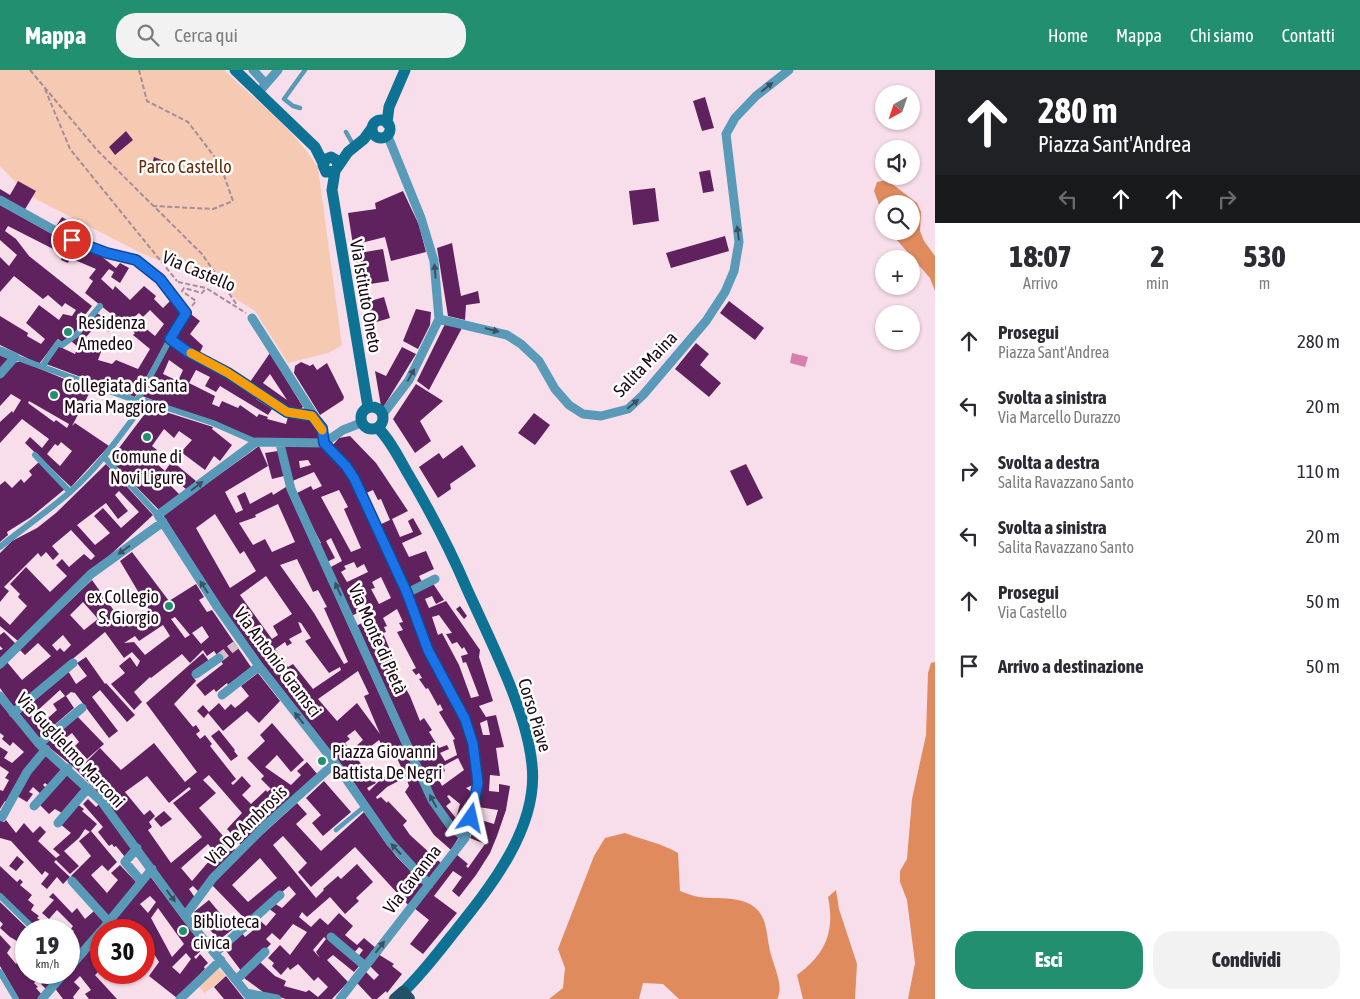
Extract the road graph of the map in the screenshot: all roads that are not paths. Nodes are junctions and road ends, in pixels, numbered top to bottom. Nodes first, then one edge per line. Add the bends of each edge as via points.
1 (235, 70) edge
2 (252, 70) edge
3 (278, 70) edge
4 (305, 70) edge
5 (405, 70) edge
6 (789, 70) edge
7 (262, 88) junction
8 (300, 108) dead end
9 (346, 132) dead end
10 (371, 135) junction
11 (331, 164) junction
12 (0, 200) edge
13 (100, 306) dead end
14 (252, 318) road end
15 (439, 319) junction
16 (170, 339) junction
17 (0, 351) edge
18 (15, 357) junction
19 (43, 366) junction
20 (0, 374) edge
21 (137, 401) junction
22 (146, 401) junction
23 (368, 407) junction
24 (382, 414) junction
25 (312, 416) junction
26 (361, 423) junction
27 (378, 428) junction
28 (256, 442) junction
29 (324, 443) junction
30 (280, 444) junction
31 (35, 455) dead end
32 (104, 457) junction
33 (70, 492) junction
34 (161, 519) junction
35 (0, 547) edge
36 (435, 579) dead end
37 (407, 593) junction
38 (219, 658) tunnel mouth
39 (73, 663) dead end
40 (0, 664) edge
41 (259, 666) junction
42 (196, 674) dead end
43 (222, 695) dead end
44 (0, 696) edge
45 (82, 708) dead end
46 (12, 713) junction
47 (42, 746) junction
48 (335, 763) junction
49 (68, 768) junction
50 (88, 788) junction
51 (34, 806) dead end
52 (365, 806) junction
53 (2, 817) dead end
54 (58, 823) dead end
55 (336, 830) dead end
56 (464, 838) junction
57 (137, 848) junction
58 (152, 870) junction
59 (72, 881) dead end
60 (140, 881) junction
61 (429, 885) junction
62 (280, 895) dead end
63 (0, 896) edge
64 (185, 916) junction
65 (24, 919) edge
66 (106, 919) edge
67 (111, 919) edge
68 (331, 937) dead end
69 (90, 942) edge
70 (264, 952) dead end
71 (80, 953) edge
72 (218, 956) junction
73 (365, 966) junction
74 (0, 972) edge
75 (236, 980) junction
76 (55, 984) edge
77 (248, 996) edge
78 (403, 997) edge
79 (16, 999) edge
80 (42, 999) edge
81 (180, 999) edge
82 (277, 999) edge
83 (340, 999) edge

1 - 7 main road
2 - 7 street
3 - 7 street
4 - 8 lane via 284,99
5 - 10 main road via 390,107
15 -> 6 street, Salita Maina via 507,334 539,361 555,389 569,405 583,414 601,416 628,408 706,321 730,280 739,242 726,134 735,118 756,96
7 - 11 main road
9 - 10 lane
10 - 11 main road
15 -> 10 street via 434,261 422,218
11 - 23 main road, Via Istituto Oneto via 332,190
12 - 16 street, Via Castello via 72,240 136,260 160,279 186,313
13 - 19 street via 76,335 62,345 58,343
14 - 25 street
24 -> 15 street via 410,380
16 - 21 street
16 - 25 street via 287,412
17 - 18 street
18 - 19 street
18 - 20 street
19 - 21 street
21 - 22 street
22 - 28 street via 213,423
22 - 32 street
23 - 24 main road via 377,408
23 - 26 main road via 362,412
24 - 27 main road
25 - 29 street via 322,428
26 - 27 main road via 369,429
26 - 29 street
27 - 78 main road, Corso Piave via 419,492 458,567 497,656 522,721 533,782 524,821 506,864
28 - 30 street
34 -> 28 street
29 - 30 street
29 - 37 street, Via Cavanna via 354,478
56 -> 30 street, Via Monte di Pietà via 440,814 410,754 292,489
31 - 33 street
32 - 33 street
32 - 34 street, Via Antonio Gramsci
33 - 35 street
34 -> 40 street via 91,574
41 -> 34 street, Via Antonio Gramsci via 239,644
36 - 37 street
37 - 56 street, Via Cavanna via 428,650 465,719 473,744 478,783
38 - 42 street
39 - 46 street
41 - 43 street
48 -> 41 street, Via Antonio Gramsci
44 - 46 street, Via Guglielmo Marconi
45 - 47 street
46 - 47 street, Via Guglielmo Marconi
47 - 49 street, Via Guglielmo Marconi
47 - 53 street
48 - 52 street, Via Antonio Gramsci
48 - 64 street, Via De Ambrosis via 213,878
49 - 50 street, Via Guglielmo Marconi
49 - 51 street
50 - 54 street
50 - 57 street, Via Guglielmo Marconi
52 - 55 lane
61 -> 52 street, Via Antonio Gramsci via 390,842
56 - 61 street, Via Cavanna
57 - 58 street, Via Guglielmo Marconi
57 - 60 street via 125,862
58 - 60 street
58 -> 64 street, Via Guglielmo Marconi
59 - 66 street
60 - 67 street
73 -> 61 street, Via Cavanna
62 - 72 street
63 - 65 street
64 - 72 street, Via Guglielmo Marconi
68 - 73 street
69 - 71 street
70 - 75 street
72 - 75 street, Via Guglielmo Marconi
72 - 81 street
73 - 83 street, Via Cavanna
74 - 79 street
75 - 77 street, Via Guglielmo Marconi
76 - 80 street
77 - 82 street, Via Guglielmo Marconi

